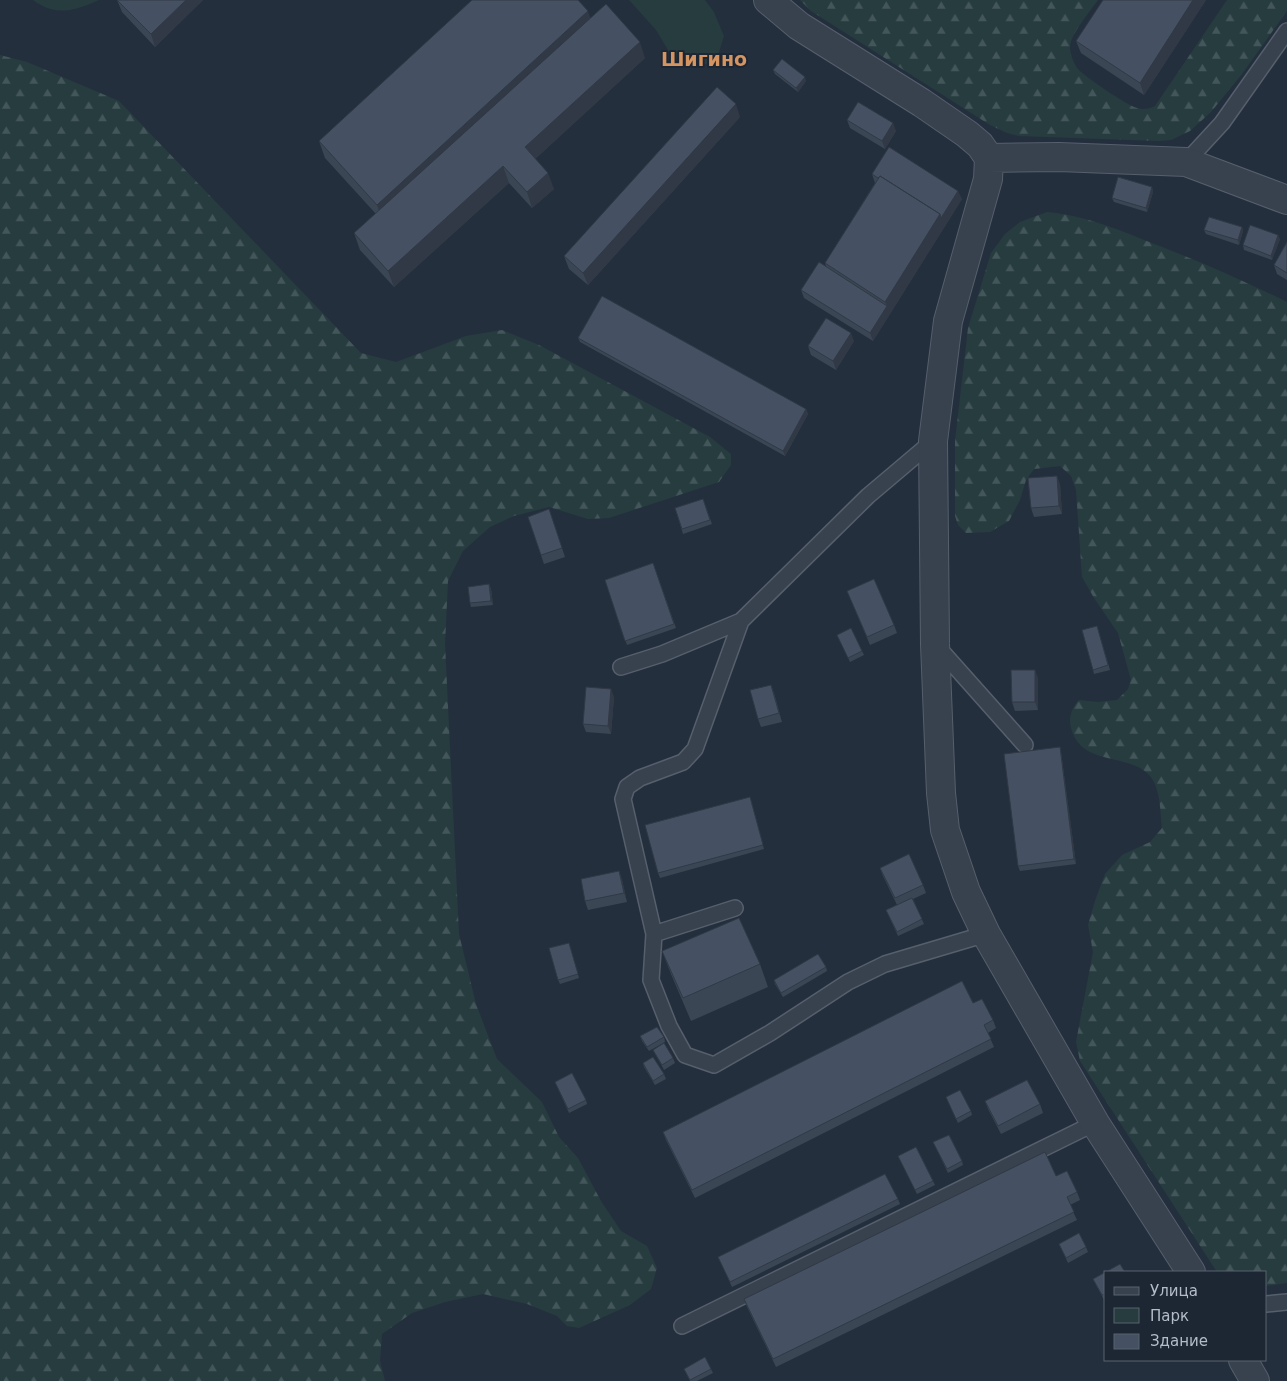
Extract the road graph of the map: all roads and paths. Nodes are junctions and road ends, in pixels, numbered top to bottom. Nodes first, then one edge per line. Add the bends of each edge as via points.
1 (768, 0) edge
2 (1287, 31) edge
3 (989, 158) junction
4 (1186, 162) junction
5 (1287, 200) edge
6 (933, 441) junction
7 (741, 621) junction
8 (935, 644) junction
9 (621, 667) dead end
10 (1025, 746) dead end
11 (735, 908) dead end
12 (654, 934) junction
13 (986, 934) junction
14 (1095, 1123) junction
15 (1190, 1271) edge
16 (1287, 1302) edge
17 (1267, 1304) edge
18 (682, 1326) dead end
19 (1244, 1361) edge
20 (1255, 1381) edge

1 - 3 street via 799,26 967,134 980,144
2 - 4 lane via 1222,123
3 - 4 street
3 - 6 street via 988,179 948,321
4 - 5 street
6 - 7 lane via 868,496
6 - 8 street
7 - 9 lane via 662,654
7 - 12 lane via 695,749 682,762 640,778 627,787 623,799
8 - 10 lane
8 - 13 street via 945,830 966,892
11 - 12 lane
12 - 13 lane via 651,980 669,1026 685,1055 714,1065 848,982 885,964
13 - 14 street
14 - 15 street
14 - 18 lane
16 - 17 lane
19 - 20 street

